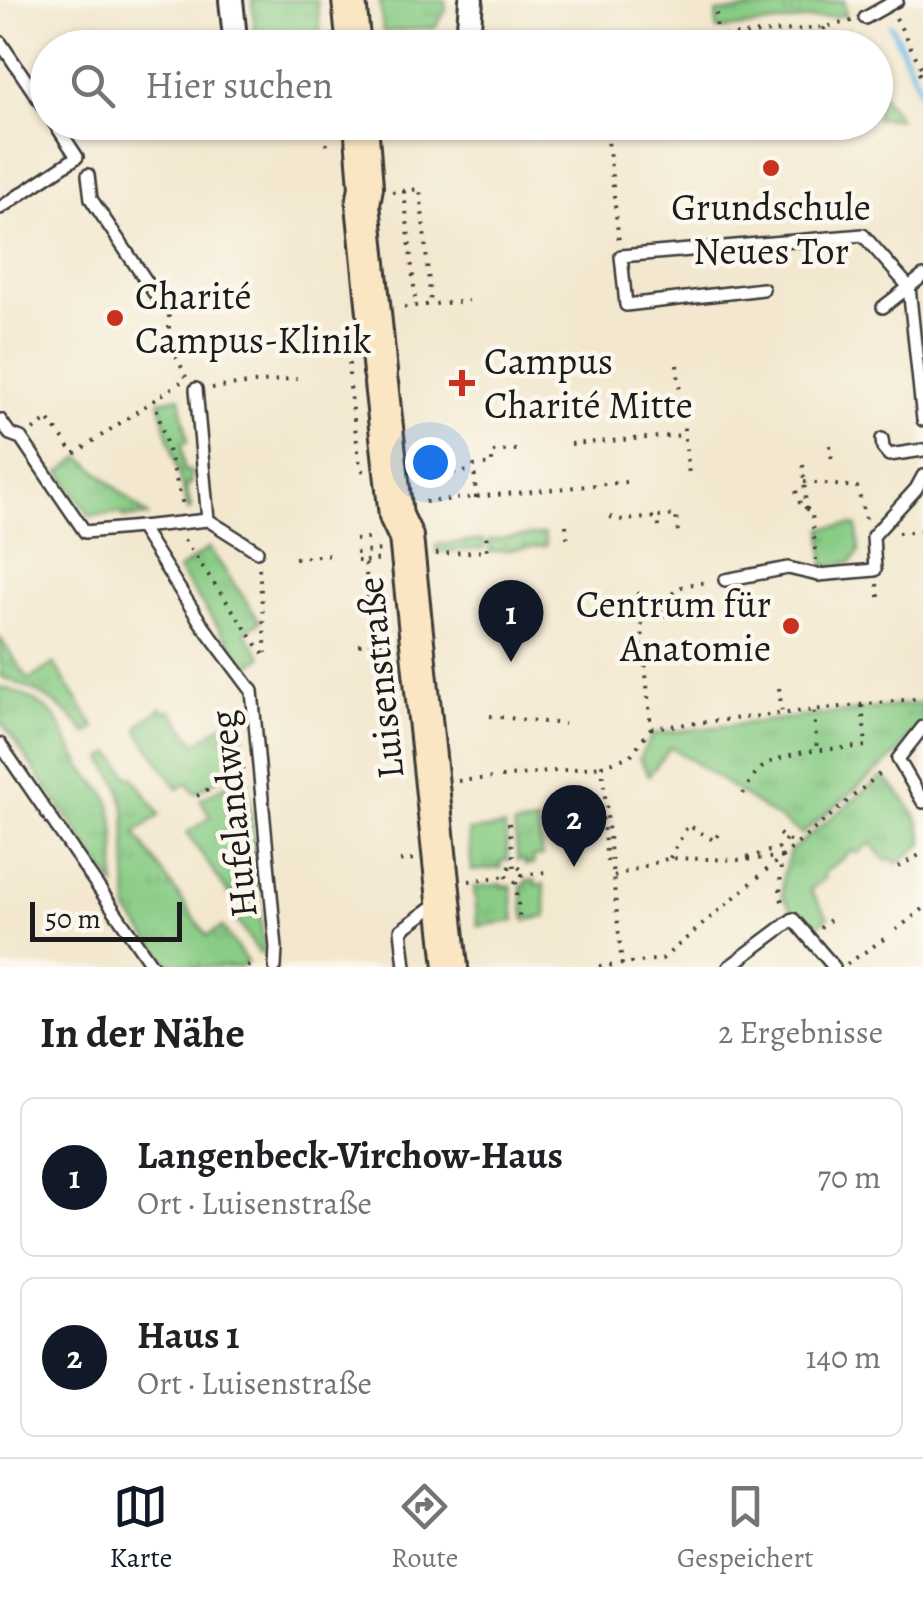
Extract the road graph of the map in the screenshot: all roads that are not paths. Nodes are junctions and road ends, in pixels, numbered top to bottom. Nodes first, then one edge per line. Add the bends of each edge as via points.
1 (231, 0) edge
2 (349, 0) edge
3 (471, 0) edge
4 (894, 2) edge
5 (865, 18) road end
6 (234, 30) edge
7 (352, 30) edge
8 (466, 30) edge
9 (0, 42) edge
10 (30, 86) edge
11 (65, 140) edge
12 (362, 140) edge
13 (88, 175) dead end
14 (0, 208) edge
15 (923, 276) edge
16 (909, 287) junction
17 (763, 289) dead end
18 (163, 297) road end
19 (882, 307) dead end
20 (196, 389) road end
21 (0, 420) edge
22 (923, 420) edge
23 (5, 438) edge
24 (882, 439) dead end
25 (923, 450) edge
26 (923, 476) edge
27 (208, 520) junction
28 (140, 527) junction
29 (257, 551) road end
30 (725, 580) road end
31 (923, 727) edge
32 (0, 744) edge
33 (923, 802) edge
34 (454, 890) junction
35 (153, 967) edge
36 (274, 967) edge
37 (406, 967) edge
38 (452, 967) edge
39 (729, 967) edge
40 (834, 967) edge

1 - 6 street
2 - 7 street
3 - 8 street
4 - 5 lane
9 - 10 lane
11 - 14 lane via 76,157
12 - 34 street, Luisenstraße via 365,379 406,537
13 - 18 lane via 91,200
15 - 16 lane
16 - 17 lane via 863,234 621,256 626,305
16 - 19 lane
16 - 22 lane
20 - 27 lane
21 - 23 lane
23 - 28 lane via 20,438 85,532
24 - 25 lane via 889,454
26 - 30 lane via 872,536 875,570 818,575 788,568
27 - 28 lane
27 - 29 lane
28 - 36 lane, Hufelandweg via 252,691
31 - 33 lane via 898,758
32 - 35 lane
34 - 37 lane via 401,930
34 - 38 street, Luisenstraße
39 - 40 lane via 792,920

